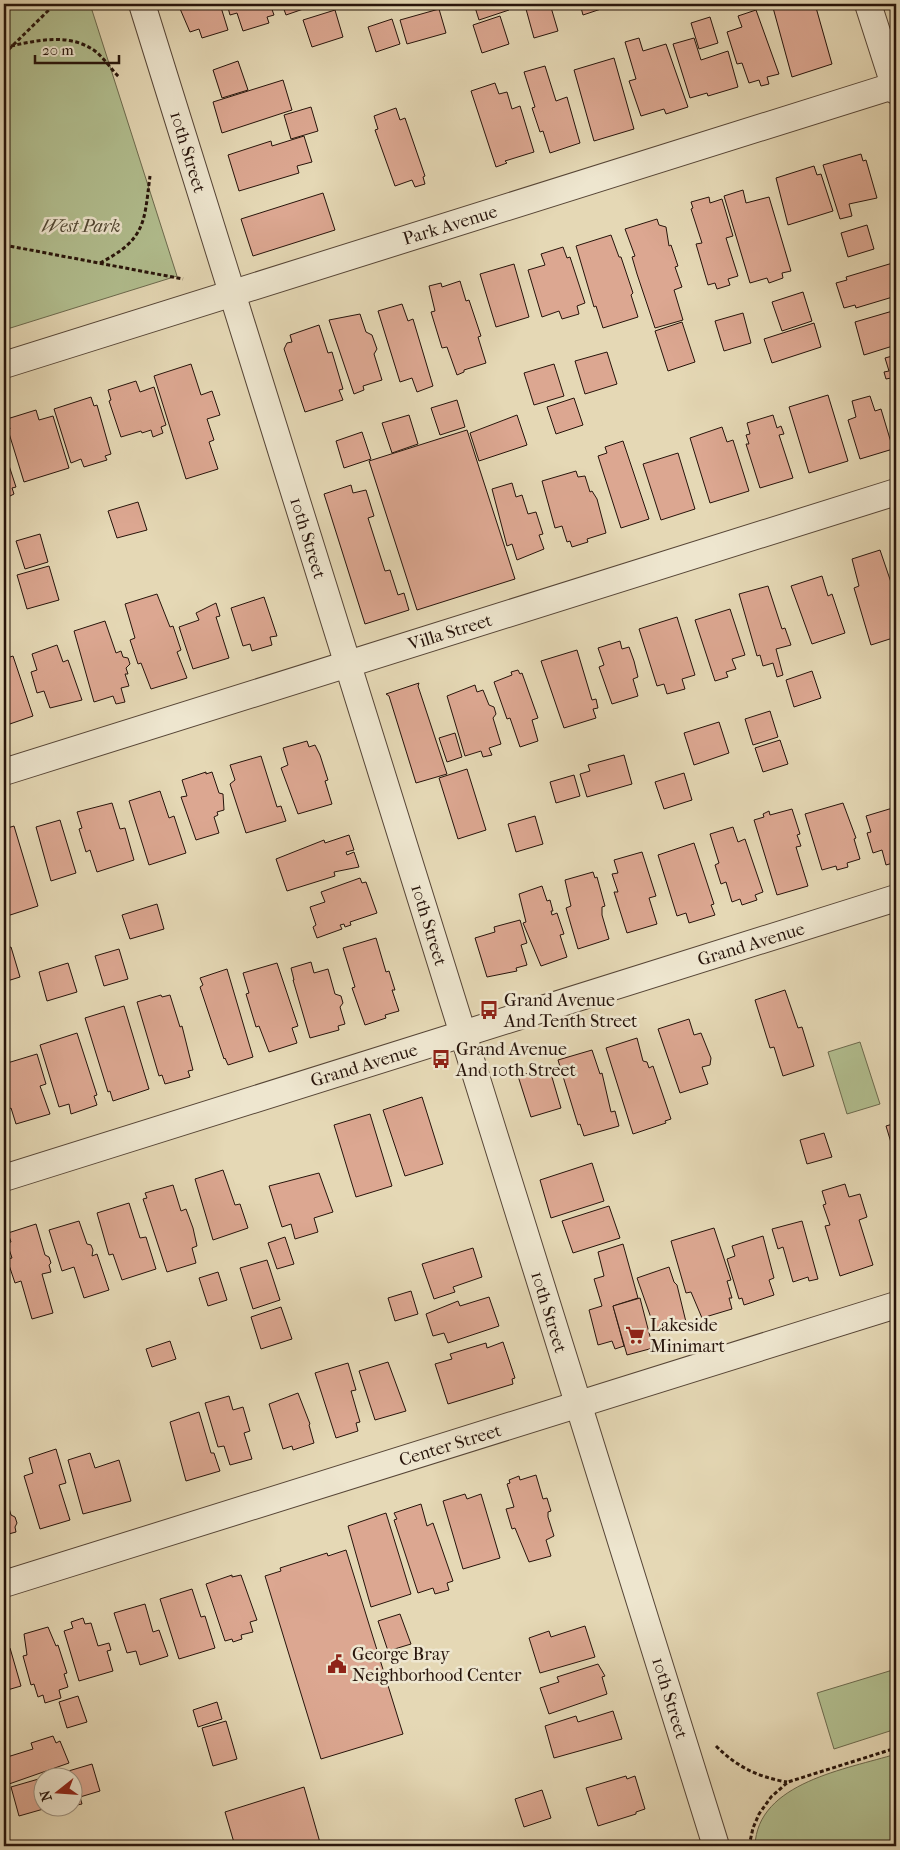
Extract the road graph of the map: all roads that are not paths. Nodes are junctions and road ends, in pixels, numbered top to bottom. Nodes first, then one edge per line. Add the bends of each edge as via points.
1 (142, 4) edge
2 (868, 4) edge
3 (896, 87) edge
4 (232, 294) junction
5 (4, 365) edge
6 (896, 492) edge
7 (347, 664) junction
8 (4, 772) edge
9 (896, 898) edge
10 (463, 1034) junction
11 (4, 1178) edge
12 (896, 1305) edge
13 (578, 1405) junction
14 (4, 1584) edge
15 (716, 1846) edge

1 - 4 street, 10th Street
2 - 3 street
3 - 4 street, Park Avenue
4 - 5 street, Park Avenue
4 - 7 street, 10th Street
6 - 7 street, Villa Street
7 - 8 street, Villa Street
7 - 10 street, 10th Street
9 - 10 street, Grand Avenue
10 - 11 street, Grand Avenue
10 - 13 street, 10th Street
12 - 13 street, Center Street
13 - 14 street, Center Street
13 - 15 street, 10th Street

